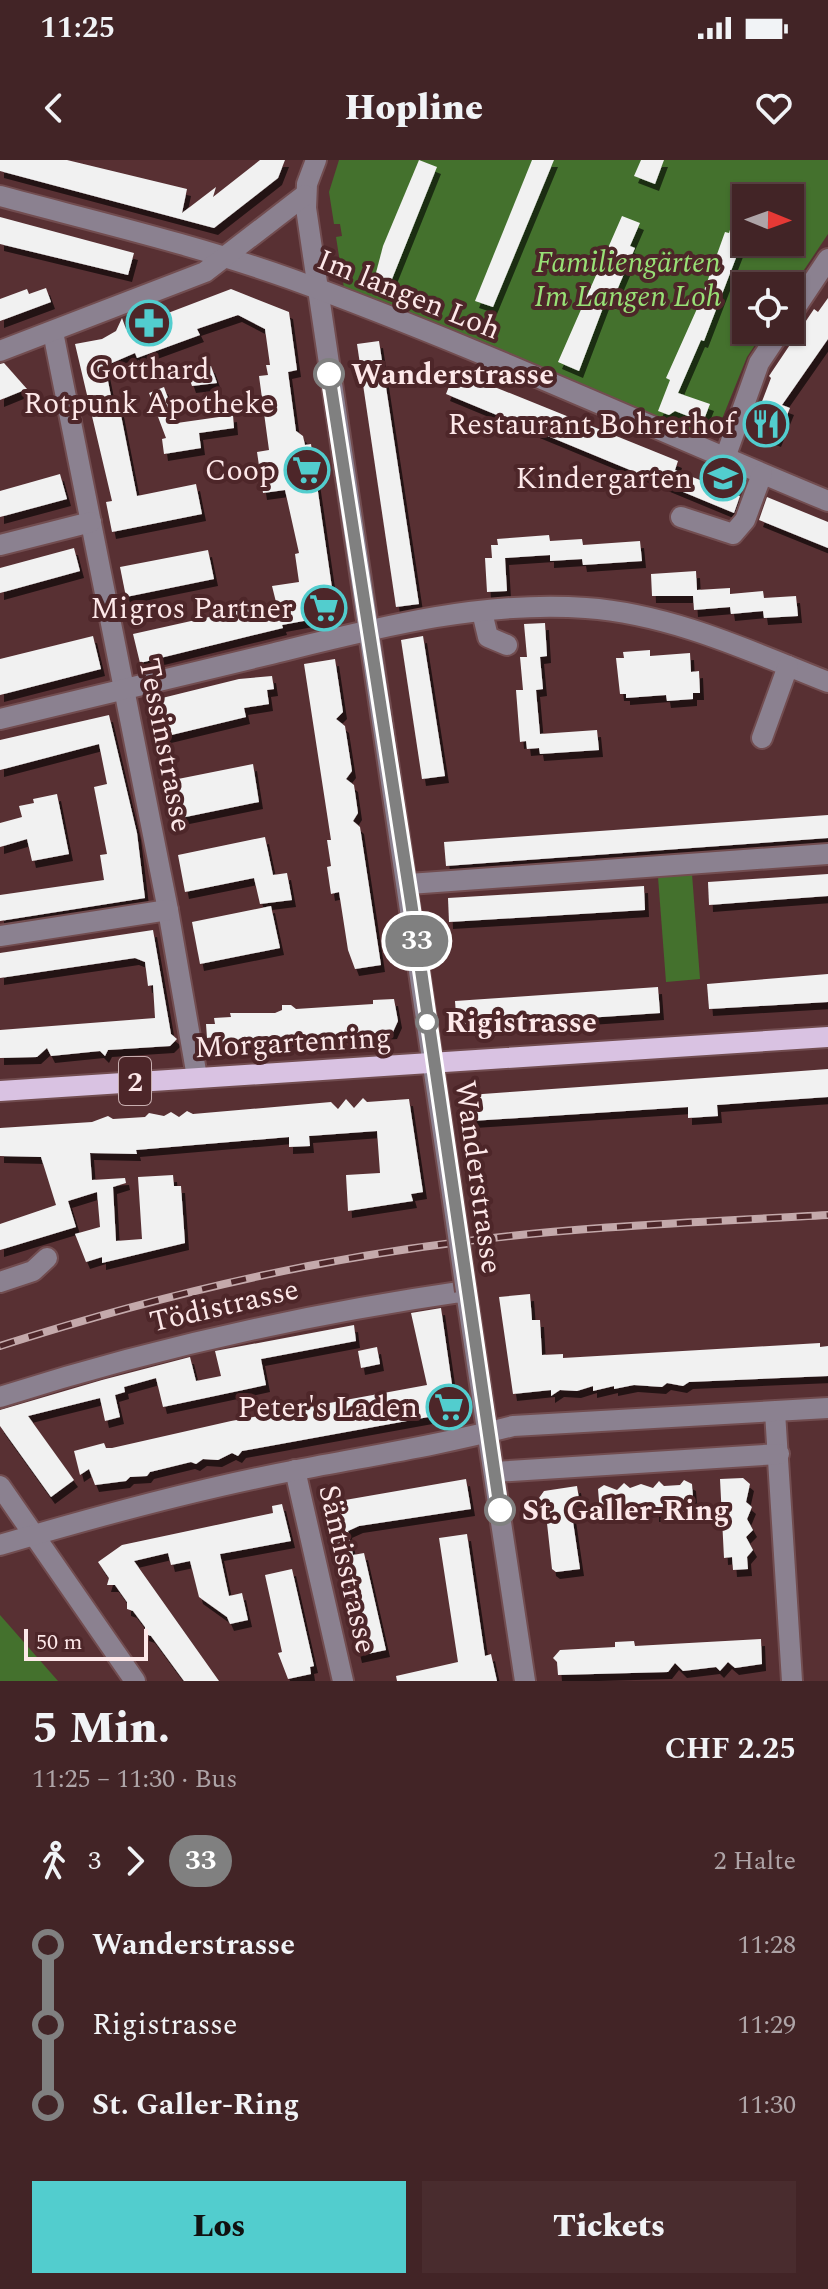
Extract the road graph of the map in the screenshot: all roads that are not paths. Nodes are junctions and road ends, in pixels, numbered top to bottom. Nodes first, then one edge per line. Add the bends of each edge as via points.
1 (316, 160) edge
2 (305, 195) junction
3 (0, 196) edge
4 (225, 257) junction
5 (828, 259) edge
6 (317, 290) junction
7 (804, 295) edge
8 (53, 332) junction
9 (772, 344) edge
10 (0, 351) edge
11 (725, 458) junction
12 (762, 474) junction
13 (828, 501) edge
14 (681, 517) dead end
15 (91, 522) junction
16 (0, 545) edge
17 (482, 612) junction
18 (367, 631) junction
19 (507, 645) dead end
20 (788, 666) junction
21 (828, 682) edge
22 (125, 690) junction
23 (0, 719) edge
24 (762, 738) dead end
25 (828, 854) edge
26 (409, 884) junction
27 (168, 910) junction
28 (0, 936) edge
29 (828, 1037) edge
30 (433, 1064) junction
31 (197, 1077) junction
32 (0, 1091) edge
33 (47, 1258) dead end
34 (0, 1282) edge
35 (466, 1291) junction
36 (0, 1397) edge
37 (828, 1408) edge
38 (775, 1412) junction
39 (487, 1433) junction
40 (779, 1454) junction
41 (295, 1470) junction
42 (494, 1472) junction
43 (0, 1486) edge
44 (33, 1534) junction
45 (0, 1545) edge
46 (135, 1681) edge
47 (343, 1681) edge
48 (525, 1681) edge
49 (792, 1681) edge

1 - 2 street, Wanderstrasse
2 - 4 street
2 - 6 street, Wanderstrasse
3 - 4 street, Im langen Loh
4 - 6 street, Im langen Loh
4 - 8 street via 205,272
5 - 7 street
6 - 11 street, Im langen Loh
6 - 18 street, Wanderstrasse
8 - 10 street
8 - 15 street, Tessinstrasse
9 - 11 street via 759,363
11 - 12 street, Im langen Loh
12 - 13 street, Im langen Loh
12 - 14 street via 745,520 733,534
15 - 16 street
15 - 22 street, Tessinstrasse
17 - 18 street
17 - 19 street via 488,637
17 - 20 street via 551,606 628,613 690,628
18 - 22 street
18 - 26 street, Wanderstrasse
20 - 21 street
20 - 24 street
22 - 23 street
22 - 27 street, Tessinstrasse
25 - 26 street
26 - 30 street, Wanderstrasse
27 - 28 street
27 - 31 street, Tessinstrasse
29 - 30 main road, Morgartenring / 2
30 - 31 main road, Morgartenring / 2
30 - 35 street, Wanderstrasse, bridge
31 - 32 main road, Morgartenring / 2
33 - 34 street via 33,1271
35 - 36 street, Tödistrasse via 278,1322 134,1356
35 - 39 street, Wanderstrasse
37 - 38 street
38 - 39 street via 513,1426
38 - 40 street
39 - 41 street
39 - 42 street, Wanderstrasse
40 - 42 street
40 - 49 street
41 - 44 street
41 - 47 street, Säntisstrasse
42 - 48 street, Wanderstrasse
43 - 44 street
44 - 45 street
44 - 46 street

